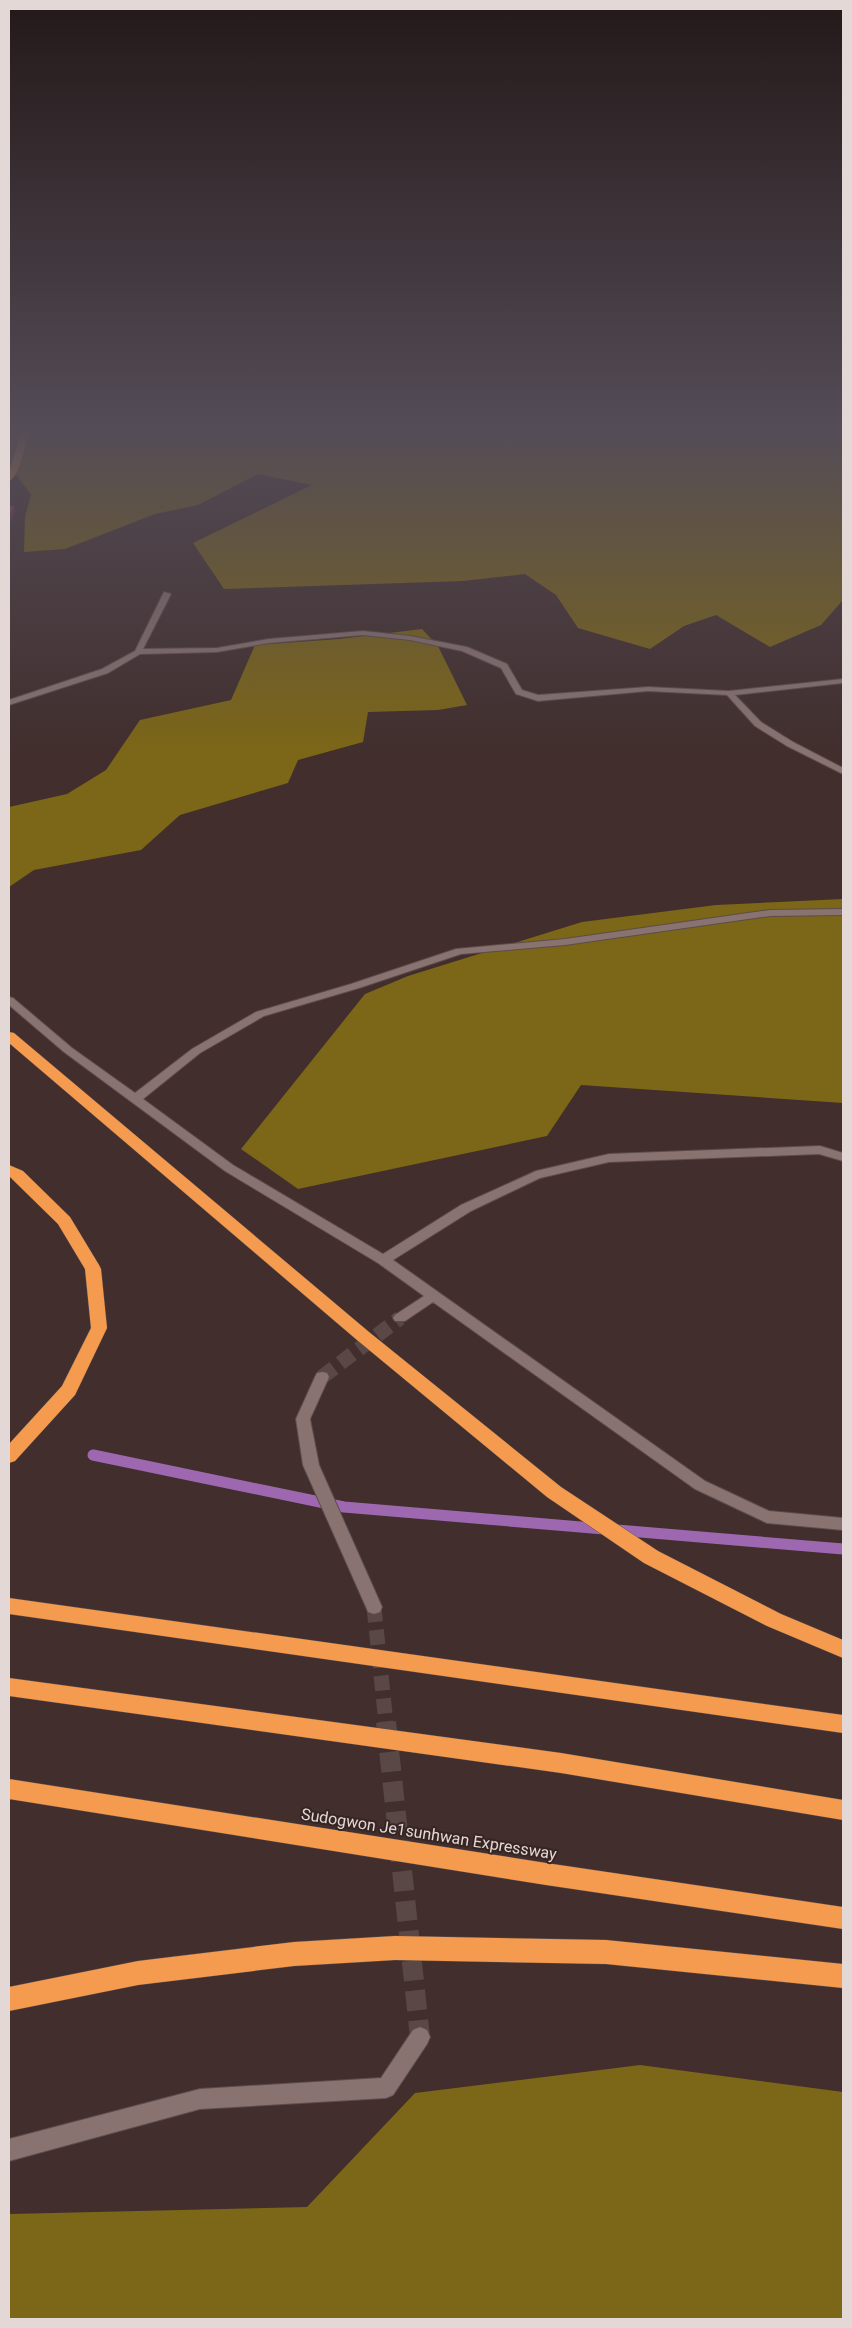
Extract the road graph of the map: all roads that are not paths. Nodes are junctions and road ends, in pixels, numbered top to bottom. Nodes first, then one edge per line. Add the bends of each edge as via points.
1 (167, 594) dead end
2 (138, 652) junction
3 (843, 681) edge
4 (730, 693) junction
5 (9, 703) edge
6 (843, 771) edge
7 (843, 912) edge
8 (9, 1000) edge
9 (9, 1036) edge
10 (135, 1099) junction
11 (843, 1157) edge
12 (9, 1170) edge
13 (383, 1260) junction
14 (433, 1296) junction
15 (400, 1318) tunnel mouth
16 (322, 1377) tunnel mouth
17 (9, 1456) edge
18 (843, 1524) edge
19 (9, 1606) edge
20 (374, 1607) tunnel mouth
21 (843, 1650) edge
22 (9, 1687) edge
23 (843, 1724) edge
24 (9, 1789) edge
25 (843, 1810) edge
26 (843, 1918) edge
27 (843, 1976) edge
28 (9, 1999) edge
29 (420, 2037) tunnel mouth
30 (9, 2150) edge

1 - 2 street
2 - 4 street via 217,650 268,641 363,633 464,649 504,666 519,692 538,698 648,689
2 - 5 street via 105,671
3 - 4 street
4 - 6 street via 758,724
7 - 10 street via 770,913 564,942 460,951 260,1014 196,1051
8 - 10 street via 68,1050
9 - 21 highway via 363,1336 570,1504 651,1557 774,1620
10 - 13 street via 229,1168
11 - 13 street via 820,1150 609,1158 536,1176 466,1208
12 - 17 highway via 18,1174 64,1221 92,1269 99,1328 69,1390
13 - 14 street
14 - 15 street
14 - 18 street via 700,1484 767,1517
16 - 20 street via 303,1419 312,1465
19 - 23 highway
22 - 25 highway via 561,1763
24 - 26 highway, Sudogwon Je1sunhwan Expressway
27 - 28 highway via 606,1952 395,1948 294,1954 138,1973
29 - 30 street via 386,2088 200,2099

